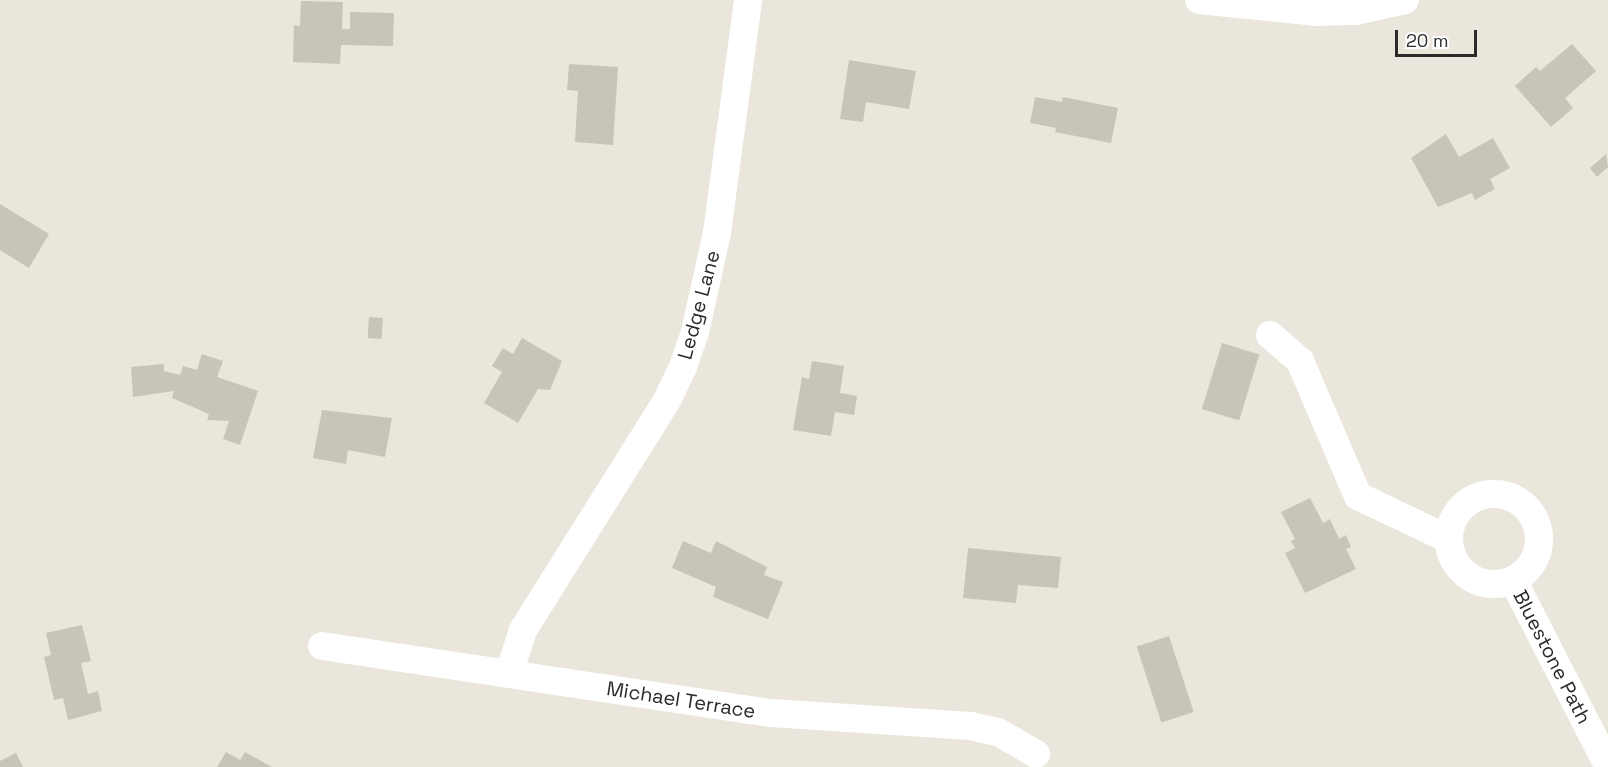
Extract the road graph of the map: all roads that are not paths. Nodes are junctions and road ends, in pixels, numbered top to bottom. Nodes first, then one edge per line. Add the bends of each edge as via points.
1 (748, 0) edge
2 (1199, 0) edge
3 (1405, 0) edge
4 (1270, 335) dead end
5 (1446, 538) junction
6 (1513, 580) junction
7 (322, 646) dead end
8 (509, 673) junction
9 (1036, 754) dead end
10 (1608, 766) edge

1 - 8 street, Ledge Lane via 717,233 689,350 666,402 523,630
2 - 3 street via 1317,12 1354,11
4 - 5 street via 1300,362 1358,496
5 - 6 street, Bluestone Path via 1454,561 1467,576 1498,584
5 - 6 street, Bluestone Path via 1456,514 1476,497 1504,495 1522,504 1533,516 1539,543 1526,571
6 - 10 street, Bluestone Path
7 - 8 street, Michael Terrace
8 - 9 street, Michael Terrace via 771,713 971,726 998,732

